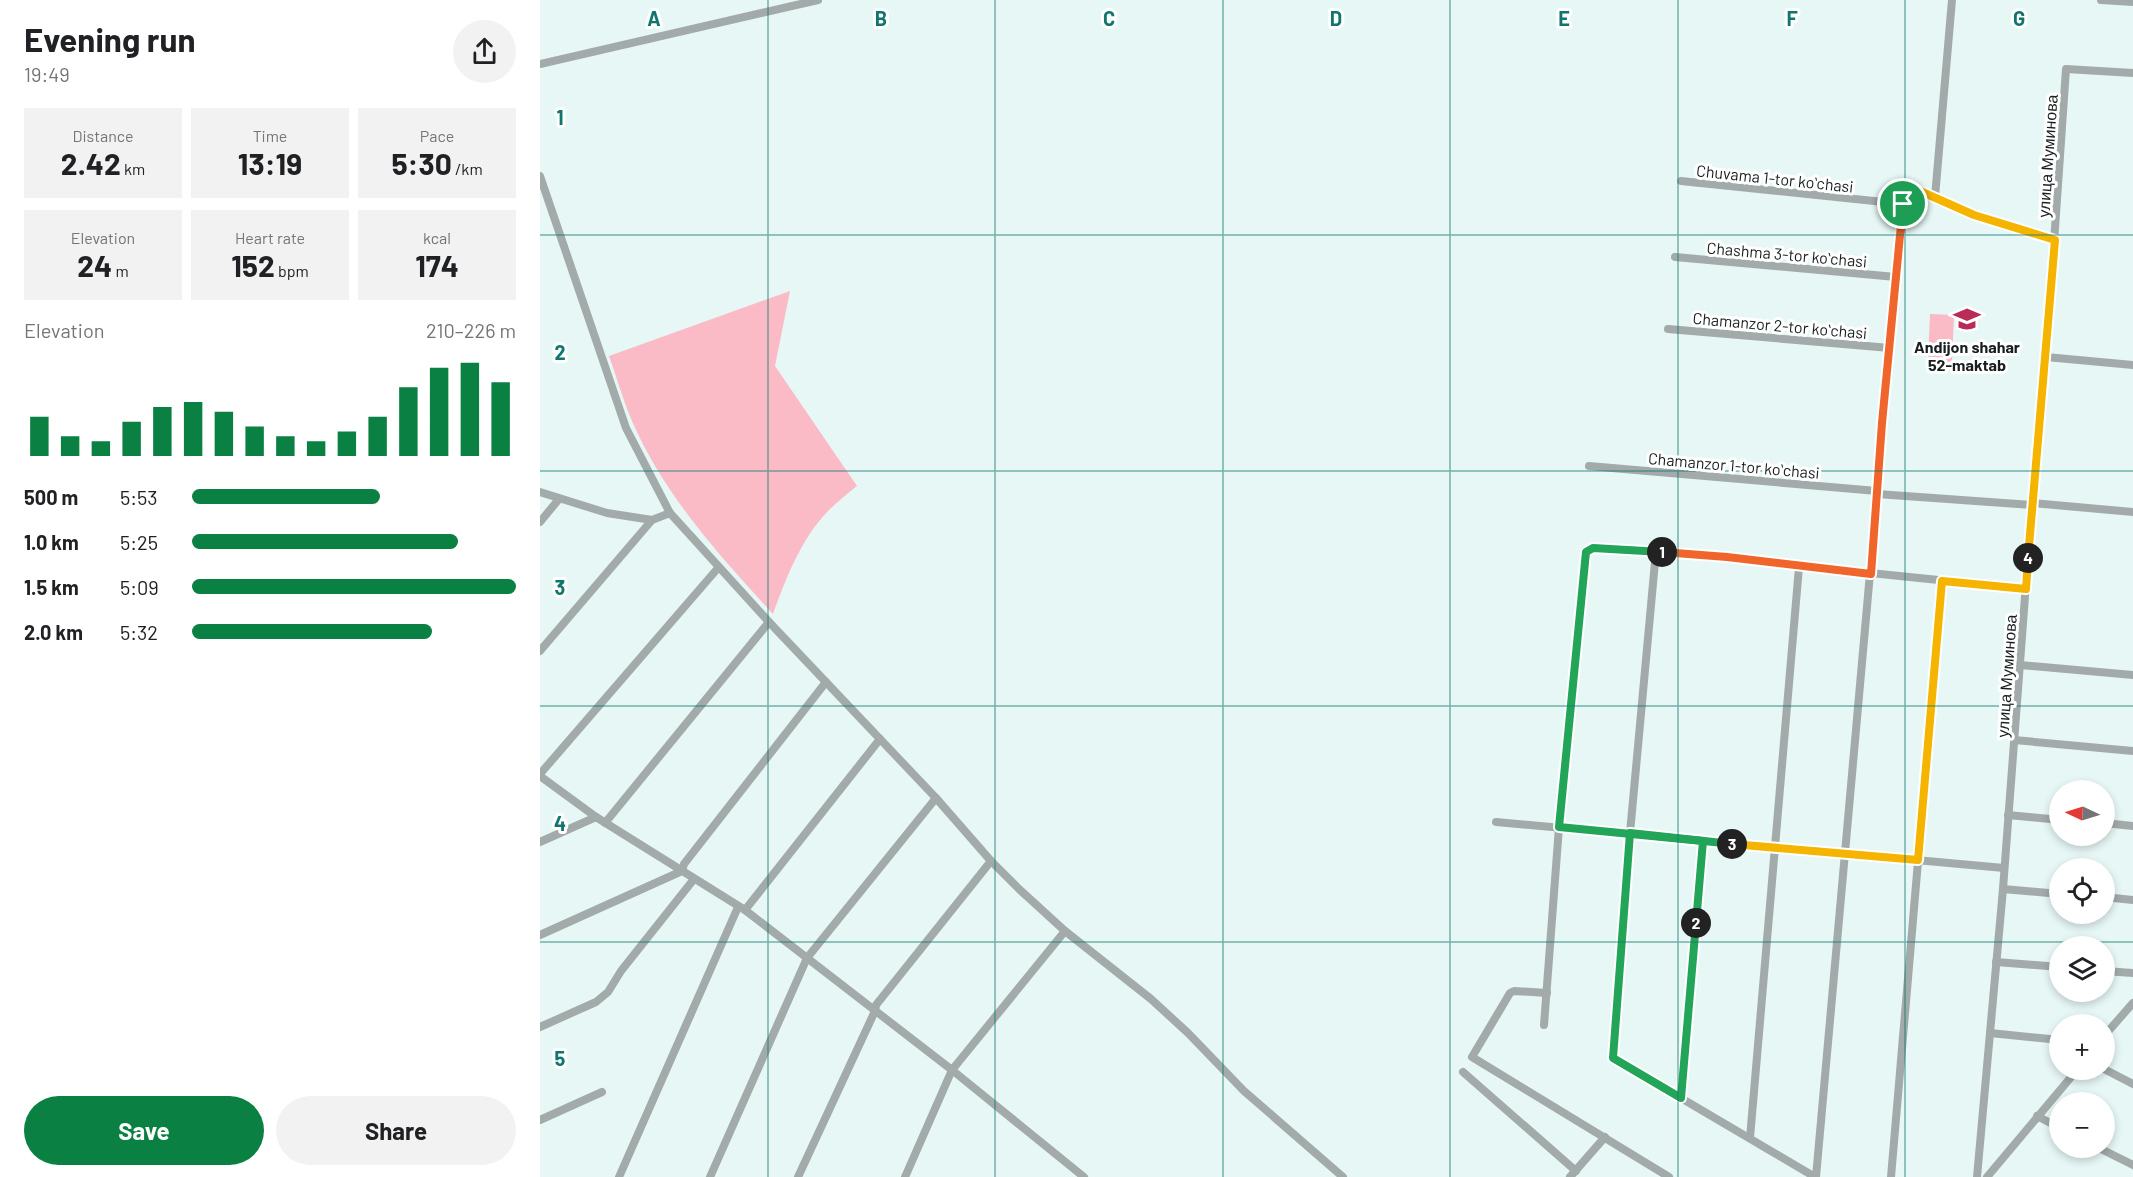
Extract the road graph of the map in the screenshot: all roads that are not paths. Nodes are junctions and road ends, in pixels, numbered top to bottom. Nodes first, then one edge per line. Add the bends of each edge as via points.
1 (818, 0) edge
2 (1952, 0) edge
3 (2102, 0) edge
4 (2133, 2) edge
5 (540, 64) edge
6 (2133, 73) edge
7 (540, 176) edge
8 (1681, 181) dead end
9 (1935, 197) junction
10 (1903, 204) junction
11 (2055, 240) junction
12 (1675, 257) dead end
13 (1896, 278) junction
14 (1668, 329) dead end
15 (1890, 348) junction
16 (2046, 357) junction
17 (2133, 365) edge
18 (1589, 466) dead end
19 (540, 492) edge
20 (1877, 492) junction
21 (559, 499) junction
22 (2032, 504) junction
23 (2133, 512) edge
24 (670, 513) junction
25 (652, 520) junction
26 (540, 522) edge
27 (1656, 551) junction
28 (1799, 567) junction
29 (718, 568) junction
30 (1871, 574) junction
31 (1942, 581) junction
32 (2026, 589) junction
33 (769, 622) junction
34 (540, 651) edge
35 (2020, 665) junction
36 (2133, 675) edge
37 (826, 682) junction
38 (880, 739) junction
39 (2014, 740) junction
40 (2133, 751) edge
41 (540, 775) edge
42 (936, 798) junction
43 (2008, 815) junction
44 (596, 817) junction
45 (2049, 819) edge
46 (1496, 822) dead end
47 (605, 823) junction
48 (2115, 824) edge
49 (2133, 826) edge
50 (1559, 827) junction
51 (1630, 833) junction
52 (1703, 841) junction
53 (540, 842) edge
54 (1775, 848) junction
55 (1846, 853) junction
56 (1918, 860) junction
57 (991, 861) junction
58 (2004, 868) junction
59 (682, 871) junction
60 (694, 879) junction
61 (2003, 889) junction
62 (2049, 893) edge
63 (2115, 898) edge
64 (2133, 900) edge
65 (742, 908) junction
66 (1065, 930) junction
67 (540, 935) edge
68 (807, 958) junction
69 (1996, 962) junction
70 (2049, 966) edge
71 (2115, 972) edge
72 (2133, 973) edge
73 (1547, 993) junction
74 (2133, 1003) edge
75 (875, 1011) junction
76 (2115, 1023) edge
77 (1544, 1025) dead end
78 (540, 1027) edge
79 (1990, 1033) junction
80 (2049, 1039) edge
81 (952, 1070) junction
82 (1463, 1072) dead end
83 (2115, 1075) edge
84 (2068, 1080) edge
85 (2133, 1084) edge
86 (602, 1092) dead end
87 (1681, 1098) junction
88 (2037, 1116) junction
89 (540, 1120) edge
90 (2049, 1122) edge
91 (1605, 1137) junction
92 (1750, 1138) junction
93 (2115, 1156) edge
94 (2133, 1165) edge
95 (1572, 1175) edge
96 (619, 1177) edge
97 (710, 1177) edge
98 (798, 1177) edge
99 (905, 1177) edge
100 (1083, 1177) edge
101 (1343, 1177) edge
102 (1669, 1177) edge
103 (1815, 1177) edge
104 (1890, 1177) edge
105 (1977, 1177) edge
106 (1987, 1177) edge

1 - 5 street
2 - 9 street
3 - 4 street
6 - 11 street, улица Муминова via 2066,69
7 - 24 street via 626,428
8 - 10 street, Chuvama 1-tor koʻchasi
9 - 10 street via 1911,187
9 - 11 street via 1974,215
10 - 13 street
11 - 16 street, улица Муминова
12 - 13 street, Chashma 3-tor koʻchasi
13 - 15 street
14 - 15 street, Chamanzor 2-tor koʻchasi
15 - 20 street
16 - 17 street
16 - 22 street, улица Муминова
18 - 20 street, Chamanzor 1-tor koʻchasi
19 - 21 street
20 - 22 street, Chamanzor 1-tor koʻchasi
20 - 30 street
21 - 25 street via 607,513
21 - 26 street
22 - 23 street, Chamanzor 1-tor koʻchasi
22 - 32 street, улица Муминова
24 - 25 street
24 - 29 street
25 - 34 street
27 - 28 street
27 - 50 street via 1593,548 1586,552
27 - 51 street
28 - 30 street
28 - 54 street
29 - 33 street
29 - 41 street
30 - 31 street
30 - 55 street
31 - 32 street
31 - 56 street
32 - 35 street, улица Муминова
33 - 37 street
33 - 47 street
35 - 36 street
35 - 39 street, улица Муминова
37 - 38 street
37 - 59 street
38 - 42 street
38 - 65 street
39 - 40 street
39 - 43 street, улица Муминова
41 - 44 street
42 - 57 street
42 - 68 street
43 - 45 street
43 - 58 street, улица Муминова
44 - 47 street
44 - 53 street
46 - 50 street
47 - 59 street
48 - 49 street
50 - 51 street
50 - 73 street
51 - 52 street
51 - 87 street via 1613,1058
52 - 54 street
52 - 87 street
54 - 55 street
54 - 92 street
55 - 56 street
55 - 103 street
56 - 58 street
56 - 104 street
57 - 66 street
57 - 75 street
58 - 61 street, улица Муминова
59 - 60 street
59 - 67 street
60 - 65 street
60 - 78 street via 608,992 596,1002
61 - 62 street
61 - 69 street, улица Муминова
63 - 64 street
65 - 68 street
65 - 96 street
66 - 81 street
66 - 101 street via 1166,1013 1244,1091
68 - 75 street
68 - 97 street
69 - 70 street
69 - 79 street, улица Муминова
71 - 72 street
73 - 77 street
73 - 91 street via 1510,993 1472,1057
74 - 76 street
75 - 81 street
75 - 98 street
79 - 80 street
79 - 105 street, улица Муминова
81 - 99 street
81 - 100 street
82 - 95 street
83 - 85 street
84 - 88 street
86 - 89 street
87 - 92 street
88 - 90 street
88 - 106 street
91 - 95 street
91 - 102 street
92 - 103 street
93 - 94 street

